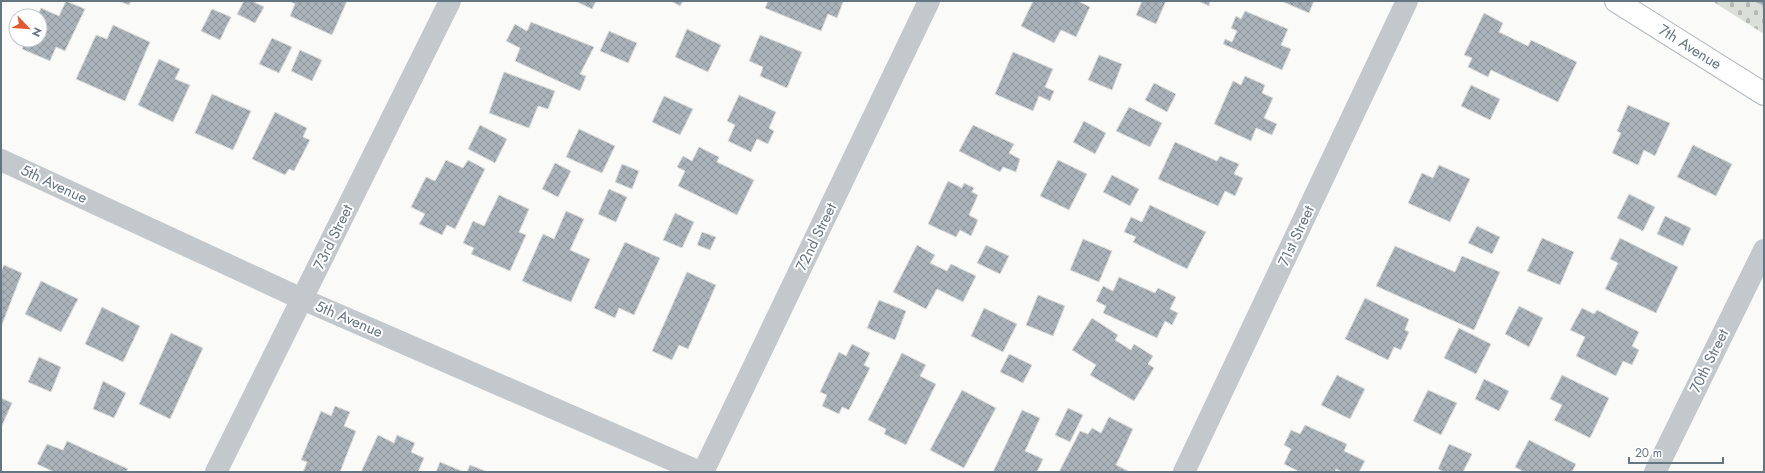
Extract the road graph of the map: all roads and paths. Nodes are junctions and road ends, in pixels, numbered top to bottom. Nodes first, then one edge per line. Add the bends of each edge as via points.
1 (450, 1) edge
2 (929, 1) edge
3 (1407, 1) edge
4 (1616, 1) edge
5 (1764, 94) edge
6 (1, 160) edge
7 (1764, 250) edge
8 (302, 299) junction
9 (216, 472) edge
10 (700, 472) edge
11 (704, 472) edge
12 (1184, 472) edge
13 (1654, 472) edge

1 - 8 street, 73rd Street
2 - 11 street, 72nd Street
3 - 12 street, 71st Street
4 - 5 street, 7th Avenue
6 - 8 street, 5th Avenue
7 - 13 street, 70th Street
8 - 9 street, 73rd Street
8 - 10 street, 5th Avenue

